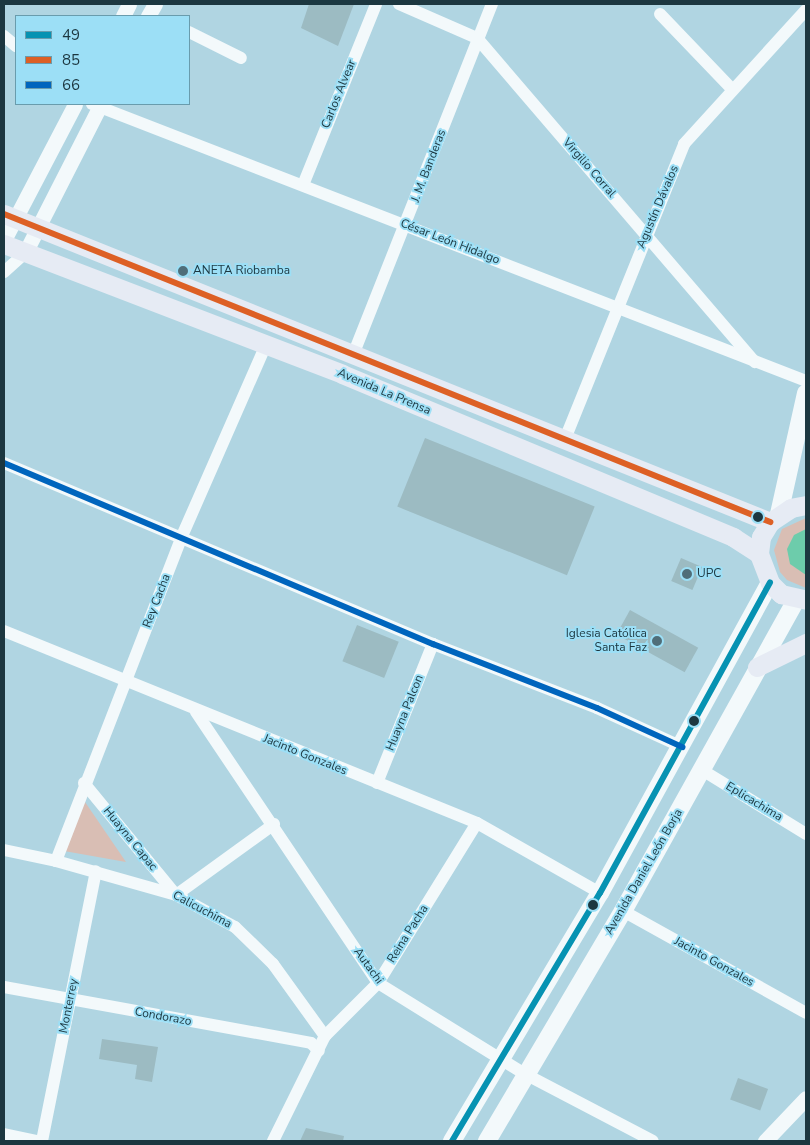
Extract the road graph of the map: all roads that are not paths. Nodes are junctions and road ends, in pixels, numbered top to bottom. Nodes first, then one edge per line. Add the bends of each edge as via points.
1 (376, 4) edge
2 (399, 4) edge
3 (492, 4) edge
4 (806, 10) edge
5 (660, 14) dead end
6 (190, 32) edge
7 (4, 36) edge
8 (478, 38) junction
9 (15, 45) edge
10 (242, 58) dead end
11 (732, 90) junction
12 (74, 105) edge
13 (98, 105) edge
14 (303, 185) junction
15 (9, 216) edge
16 (406, 225) junction
17 (38, 229) junction
18 (646, 234) junction
19 (4, 242) edge
20 (25, 253) junction
21 (4, 272) edge
22 (618, 306) junction
23 (266, 345) junction
24 (353, 355) junction
25 (756, 364) junction
26 (806, 381) edge
27 (806, 393) edge
28 (565, 439) junction
29 (4, 463) edge
30 (806, 505) edge
31 (774, 518) junction
32 (182, 536) junction
33 (759, 554) junction
34 (770, 583) junction
35 (801, 600) edge
36 (4, 631) edge
37 (806, 643) edge
38 (433, 644) junction
39 (757, 667) junction
40 (127, 680) junction
41 (196, 712) junction
42 (682, 747) junction
43 (702, 770) junction
44 (84, 783) junction
45 (377, 783) junction
46 (476, 823) junction
47 (274, 824) junction
48 (806, 834) edge
49 (4, 850) edge
50 (56, 860) junction
51 (96, 871) junction
52 (600, 893) junction
53 (176, 895) junction
54 (622, 911) junction
55 (378, 983) junction
56 (4, 987) edge
57 (70, 1001) junction
58 (806, 1013) edge
59 (325, 1036) junction
60 (319, 1051) junction
61 (500, 1056) junction
62 (525, 1074) junction
63 (806, 1098) edge
64 (4, 1134) edge
65 (40, 1141) edge
66 (273, 1141) edge
67 (452, 1141) edge
68 (487, 1141) edge
69 (653, 1141) edge
70 (765, 1141) edge

1 - 14 street, Carlos Alvear
2 - 8 street, Virgilio Corral
3 - 8 street, J. M. Banderas
4 - 11 street, Agustín Dávalos
5 - 11 street
6 - 10 street
7 - 9 street
8 - 16 street, J. M. Banderas
8 - 18 street, Virgilio Corral
11 - 18 street, Agustín Dávalos via 684,144
12 - 15 street
13 - 14 street, César León Hidalgo
13 - 17 street
14 - 16 street, César León Hidalgo
15 - 17 main road, Avenida La Prensa
15 - 19 street
16 - 22 street, César León Hidalgo
16 - 24 street, J. M. Banderas
17 - 20 street
17 - 24 main road, Avenida La Prensa
18 - 22 street, Agustín Dávalos
18 - 25 street, Virgilio Corral
19 - 20 main road, Avenida La Prensa
20 - 21 street
20 - 23 main road, Avenida La Prensa
22 - 25 street, César León Hidalgo
22 - 28 street, Agustín Dávalos
23 - 32 street, Rey Cacha
23 - 33 main road, Avenida La Prensa via 733,538
24 - 28 main road, Avenida La Prensa
25 - 26 street, César León Hidalgo
27 - 31 main road
28 - 31 main road, Avenida La Prensa
29 - 32 street
30 - 31 main road
31 - 33 main road via 762,537
32 - 38 street
32 - 40 street, Rey Cacha
33 - 34 main road
34 - 35 main road
34 - 42 main road
35 - 39 main road, Avenida Daniel León Borja
36 - 40 street, Jacinto Gonzales
37 - 39 main road
38 - 42 street via 597,708
38 - 45 street, Huayna Palcon
39 - 43 main road, Avenida Daniel León Borja
40 - 41 street, Jacinto Gonzales
40 - 44 street, Rey Cacha
41 - 45 street, Jacinto Gonzales
41 - 47 street, Autachi
42 - 52 main road
43 - 48 street, Eplicachima
43 - 54 main road, Avenida Daniel León Borja
44 - 50 street, Rey Cacha
44 - 53 street, Huayna Capac
45 - 46 street, Jacinto Gonzales
46 - 52 street, Jacinto Gonzales
46 - 55 street, Reina Pacha
47 - 53 street
47 - 55 street, Autachi
49 - 50 street, Calicuchima
50 - 51 street, Calicuchima
51 - 53 street, Calicuchima
51 - 57 street, Monterrey
52 - 61 main road
53 - 59 street, Calicuchima via 235,927 273,964
54 - 58 street, Jacinto Gonzales
54 - 62 main road, Avenida Daniel León Borja
55 - 59 street, Reina Pacha
55 - 61 street, Autachi
56 - 57 street, Condorazo
57 - 60 street, Condorazo via 310,1043
57 - 65 street, Monterrey
59 - 60 street, Reina Pacha
60 - 66 street, Reina Pacha
61 - 62 street, Autachi
61 - 67 main road
62 - 68 main road, Avenida Daniel León Borja
62 - 69 street, Autachi
63 - 70 street
64 - 65 street

